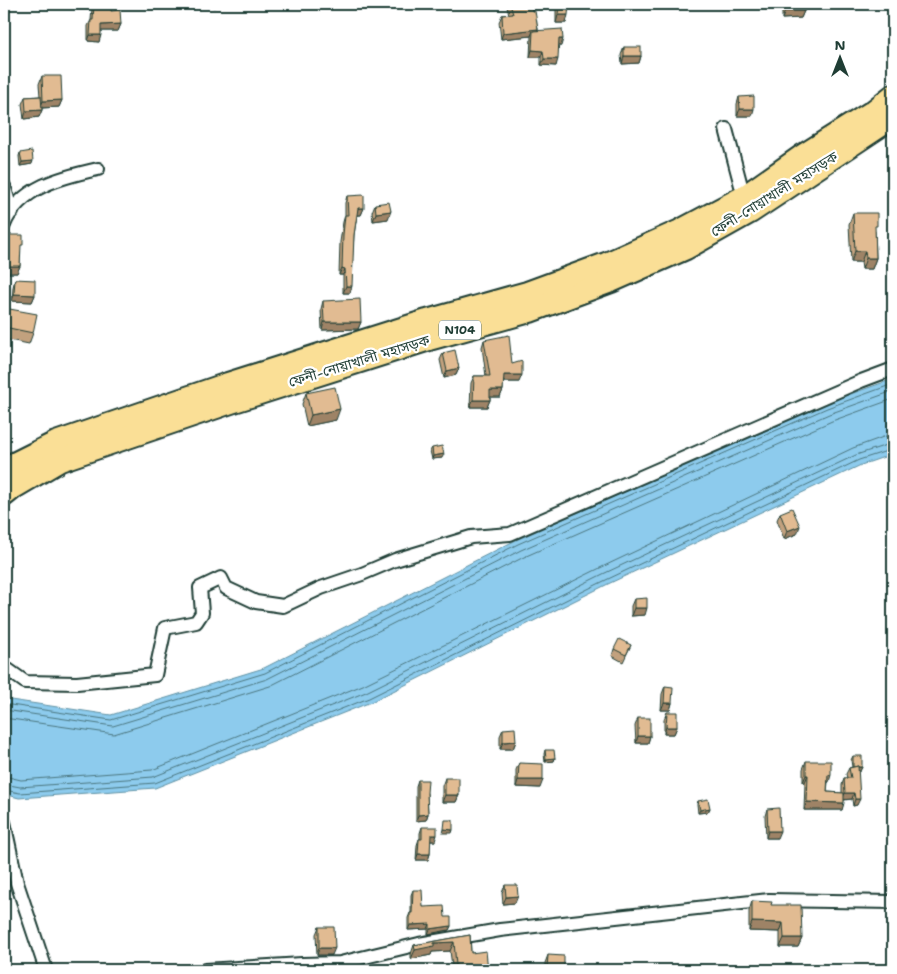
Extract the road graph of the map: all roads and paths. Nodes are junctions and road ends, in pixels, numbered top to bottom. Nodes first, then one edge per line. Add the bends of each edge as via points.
1 (893, 96) edge
2 (893, 117) edge
3 (726, 129) dead end
4 (98, 169) dead end
5 (4, 186) edge
6 (743, 207) junction
7 (12, 212) junction
8 (4, 226) edge
9 (893, 369) edge
10 (4, 469) edge
11 (4, 495) edge
12 (4, 667) edge
13 (4, 822) edge
14 (893, 902) edge
15 (341, 967) edge
16 (46, 970) edge
17 (205, 970) edge

1 - 6 highway, ফেনী-নোয়াখালী মহাসড়ক / N104 via 804,155
2 - 6 highway, ফেনী-নোয়াখালী মহাসড়ক / N104
3 - 6 street
4 - 7 street via 40,186
5 - 7 street
6 - 10 highway, ফেনী-নোয়াখালী মহাসড়ক / N104 via 527,293 228,384 56,443
6 - 11 highway, ফেনী-নোয়াখালী মহাসড়ক / N104 via 686,248 611,281 530,311 231,402 60,460
7 - 8 street
9 - 12 street via 510,534 472,537 395,560 283,606 256,602 226,588 221,578 200,588 202,614 196,622 165,628 155,676 77,684 25,682
13 - 16 street via 17,883
14 - 15 street via 769,900 520,928 419,944
15 - 17 street via 302,964

